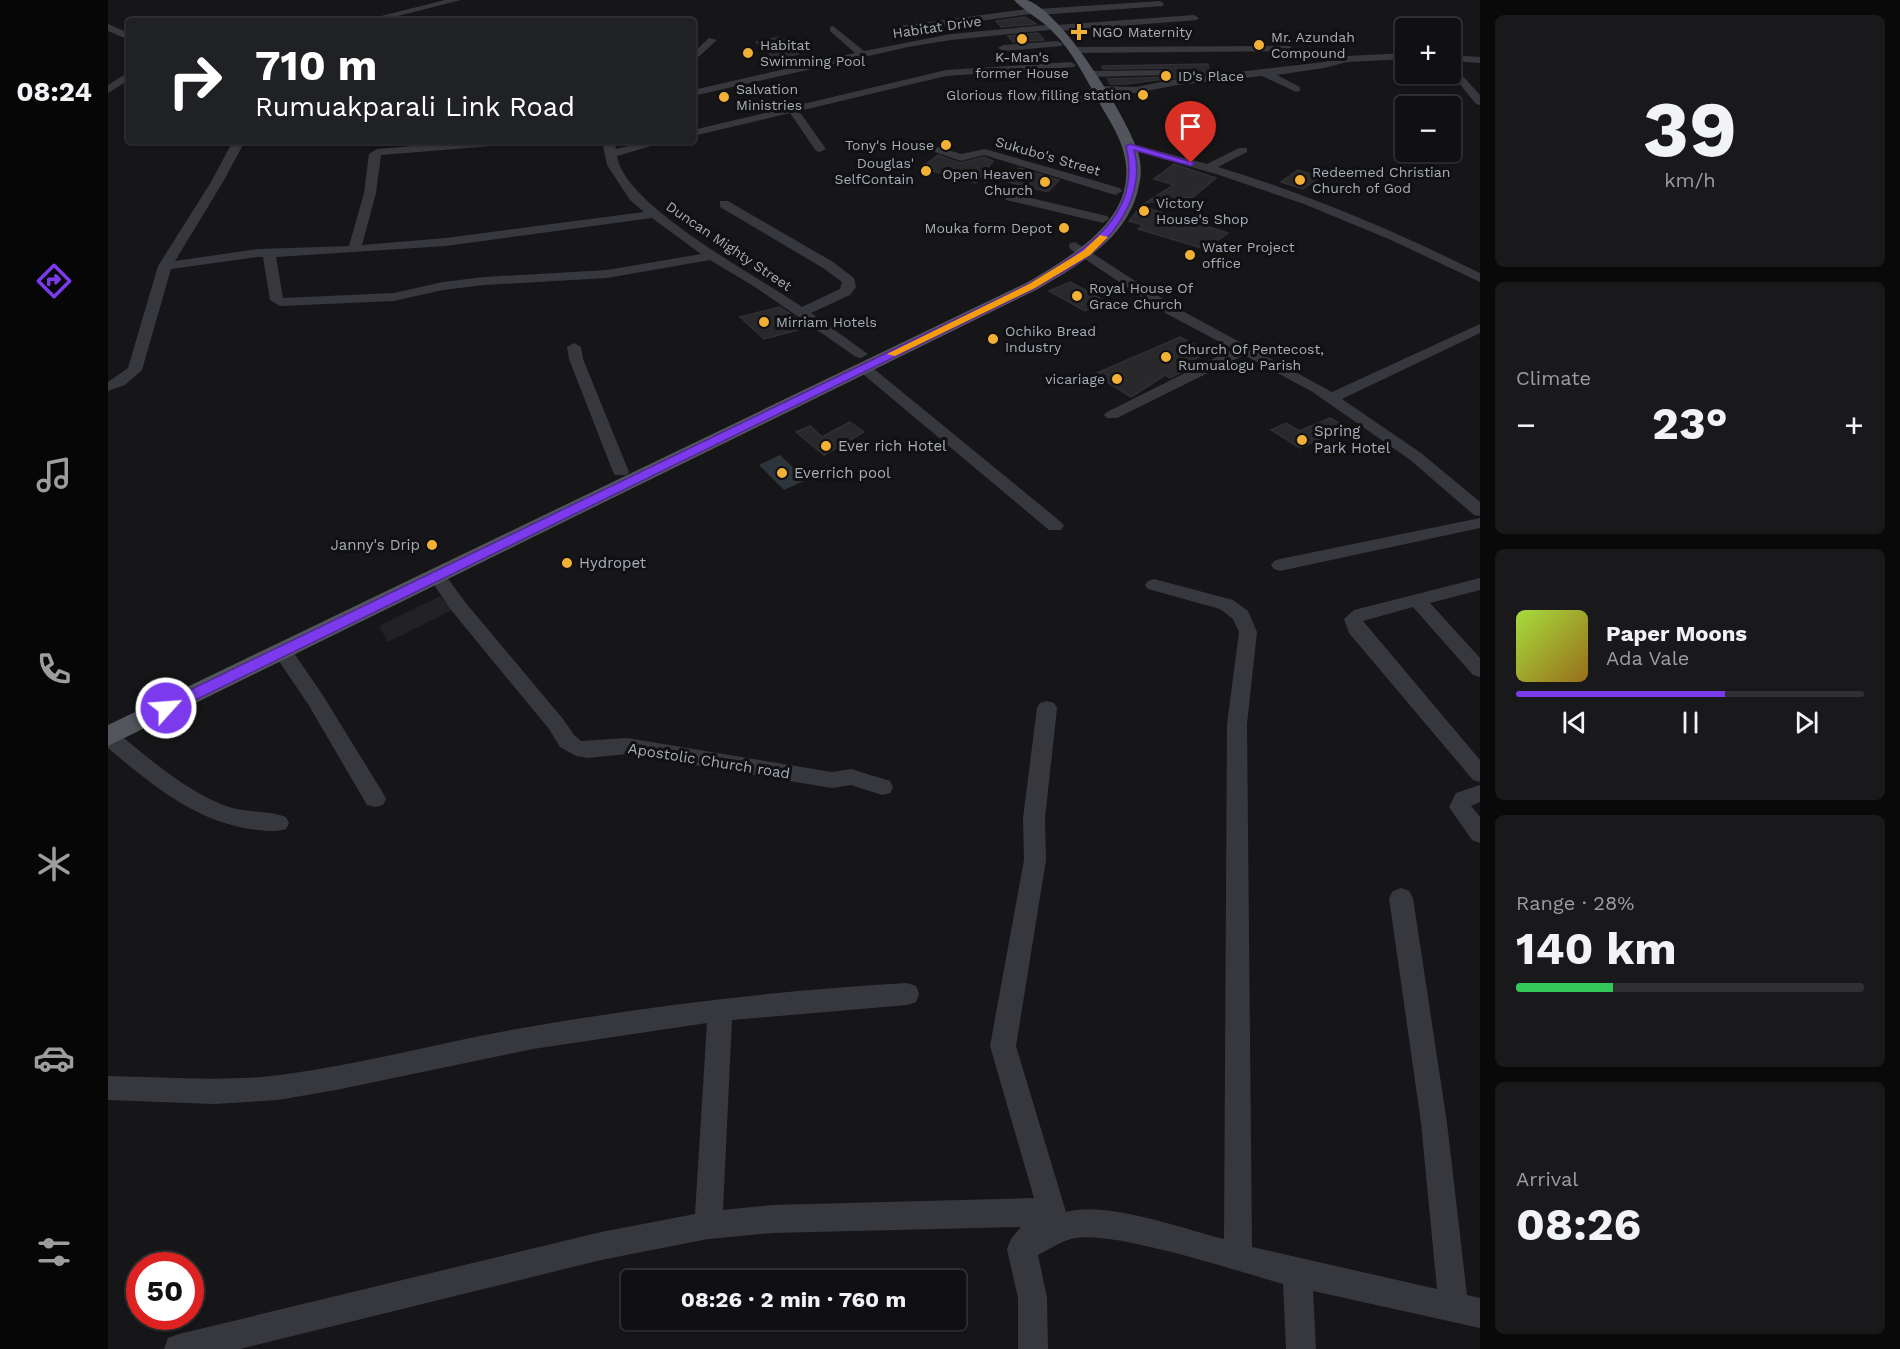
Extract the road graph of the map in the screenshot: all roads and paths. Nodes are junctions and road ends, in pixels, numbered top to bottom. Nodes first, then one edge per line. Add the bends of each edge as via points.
1 (457, 0) edge
2 (1006, 0) edge
3 (1160, 4) dead end
4 (379, 18) edge
5 (1194, 18) dead end
6 (108, 27) edge
7 (833, 29) dead end
8 (898, 29) dead end
9 (1159, 31) dead end
10 (1056, 32) edge
11 (126, 36) edge
12 (711, 40) dead end
13 (1004, 48) dead end
14 (1289, 49) dead end
15 (861, 53) junction
16 (696, 56) edge
17 (1395, 57) edge
18 (1461, 59) edge
19 (1480, 60) edge
20 (1164, 73) dead end
21 (1263, 73) junction
22 (126, 77) edge
23 (1461, 79) edge
24 (1092, 88) junction
25 (1296, 89) dead end
26 (108, 90) edge
27 (696, 92) edge
28 (1010, 98) dead end
29 (1480, 102) edge
30 (793, 110) junction
31 (696, 132) edge
32 (237, 144) edge
33 (478, 144) edge
34 (636, 144) edge
35 (1130, 146) junction
36 (610, 147) edge
37 (820, 149) dead end
38 (939, 150) dead end
39 (1243, 150) dead end
40 (1207, 168) junction
41 (1116, 191) junction
42 (1010, 197) dead end
43 (724, 204) dead end
44 (654, 214) junction
45 (1103, 219) junction
46 (354, 249) junction
47 (1081, 250) junction
48 (269, 253) junction
49 (712, 256) junction
50 (165, 266) junction
51 (1480, 278) edge
52 (801, 312) junction
53 (1480, 328) edge
54 (574, 347) dead end
55 (1243, 350) junction
56 (862, 360) junction
57 (108, 387) edge
58 (1331, 398) junction
59 (1112, 415) dead end
60 (621, 472) junction
61 (1480, 511) edge
62 (1480, 523) edge
63 (1055, 526) dead end
64 (1280, 565) dead end
65 (437, 576) junction
66 (1480, 584) edge
67 (1154, 585) dead end
68 (1418, 601) junction
69 (282, 651) junction
70 (1480, 670) edge
71 (1047, 708) dead end
72 (108, 719) edge
73 (108, 736) edge
74 (1480, 774) edge
75 (882, 787) dead end
76 (1480, 793) edge
77 (375, 799) dead end
78 (278, 823) dead end
79 (1480, 834) edge
80 (1401, 898) dead end
81 (907, 994) dead end
82 (720, 1010) junction
83 (108, 1088) edge
84 (1052, 1212) junction
85 (708, 1225) junction
86 (1021, 1249) junction
87 (1238, 1257) junction
88 (1298, 1273) junction
89 (1453, 1306) junction
90 (1480, 1313) edge
91 (179, 1349) edge
92 (1033, 1349) edge
93 (1301, 1349) edge

1 - 4 street
2 - 10 main road
3 - 10 street
5 - 10 street
6 - 11 street
7 - 15 street
8 - 10 street via 956,20
9 - 10 street
10 - 13 street
10 - 14 street
10 - 15 street, Habitat Drive via 951,37
10 - 24 main road
10 - 30 street via 1036,65 946,73
12 - 16 street
15 - 27 street, Habitat Drive
17 - 21 street via 1347,59
18 - 19 street
20 - 24 street
21 - 24 street via 1136,90
21 - 25 street
22 - 26 street
23 - 29 street
24 - 28 street
24 - 35 main road
24 - 41 main road via 1119,160
30 - 31 street
30 - 37 street
32 - 50 street
33 - 46 street via 377,152
34 - 36 street
35 - 40 street
35 - 47 main road via 1132,183 1127,201 1108,232
36 - 44 street, Duncan Mighty Street via 613,165 627,187
38 - 41 street, Sukubo's Street via 961,158 985,152
39 - 40 street
40 - 51 street via 1346,215
41 - 45 main road
42 - 45 street
43 - 52 street via 849,281 845,292
44 - 46 street via 446,242
44 - 49 street, Duncan Mighty Street
45 - 47 main road
46 - 48 street
47 - 55 street via 1172,311
47 - 56 main road via 1032,286
48 - 49 street via 280,302 394,297 443,286 607,274
48 - 50 street
49 - 52 street, Duncan Mighty Street
50 - 57 street via 135,370
52 - 56 street, Duncan Mighty Street
53 - 58 street
54 - 60 street
55 - 58 street
55 - 59 street
56 - 60 main road
56 - 63 street, Duncan Mighty Street
56 - 65 main road
58 - 61 street via 1415,456
60 - 72 main road
62 - 64 street
65 - 69 main road
65 - 75 street, Apostolic Church road via 576,748 627,746 832,780 851,777
66 - 68 street
67 - 87 street via 1226,604 1241,615 1248,632 1237,724
68 - 70 street
68 - 74 street via 1361,614 1353,619 1356,628
69 - 73 main road
69 - 77 street
71 - 84 street via 1034,818 1035,860 1003,1046
73 - 78 street via 155,775 204,805 235,818
76 - 79 street via 1464,800 1460,807
80 - 89 street via 1434,1123
81 - 82 street via 820,998
82 - 83 street via 480,1047 311,1082 249,1090
82 - 85 street
84 - 85 street via 772,1219
84 - 86 street
85 - 91 street via 601,1246
86 - 87 street via 1069,1225 1090,1223 1132,1229
86 - 92 street via 1028,1266 1035,1330
87 - 88 street
88 - 89 street
88 - 93 street
89 - 90 street

